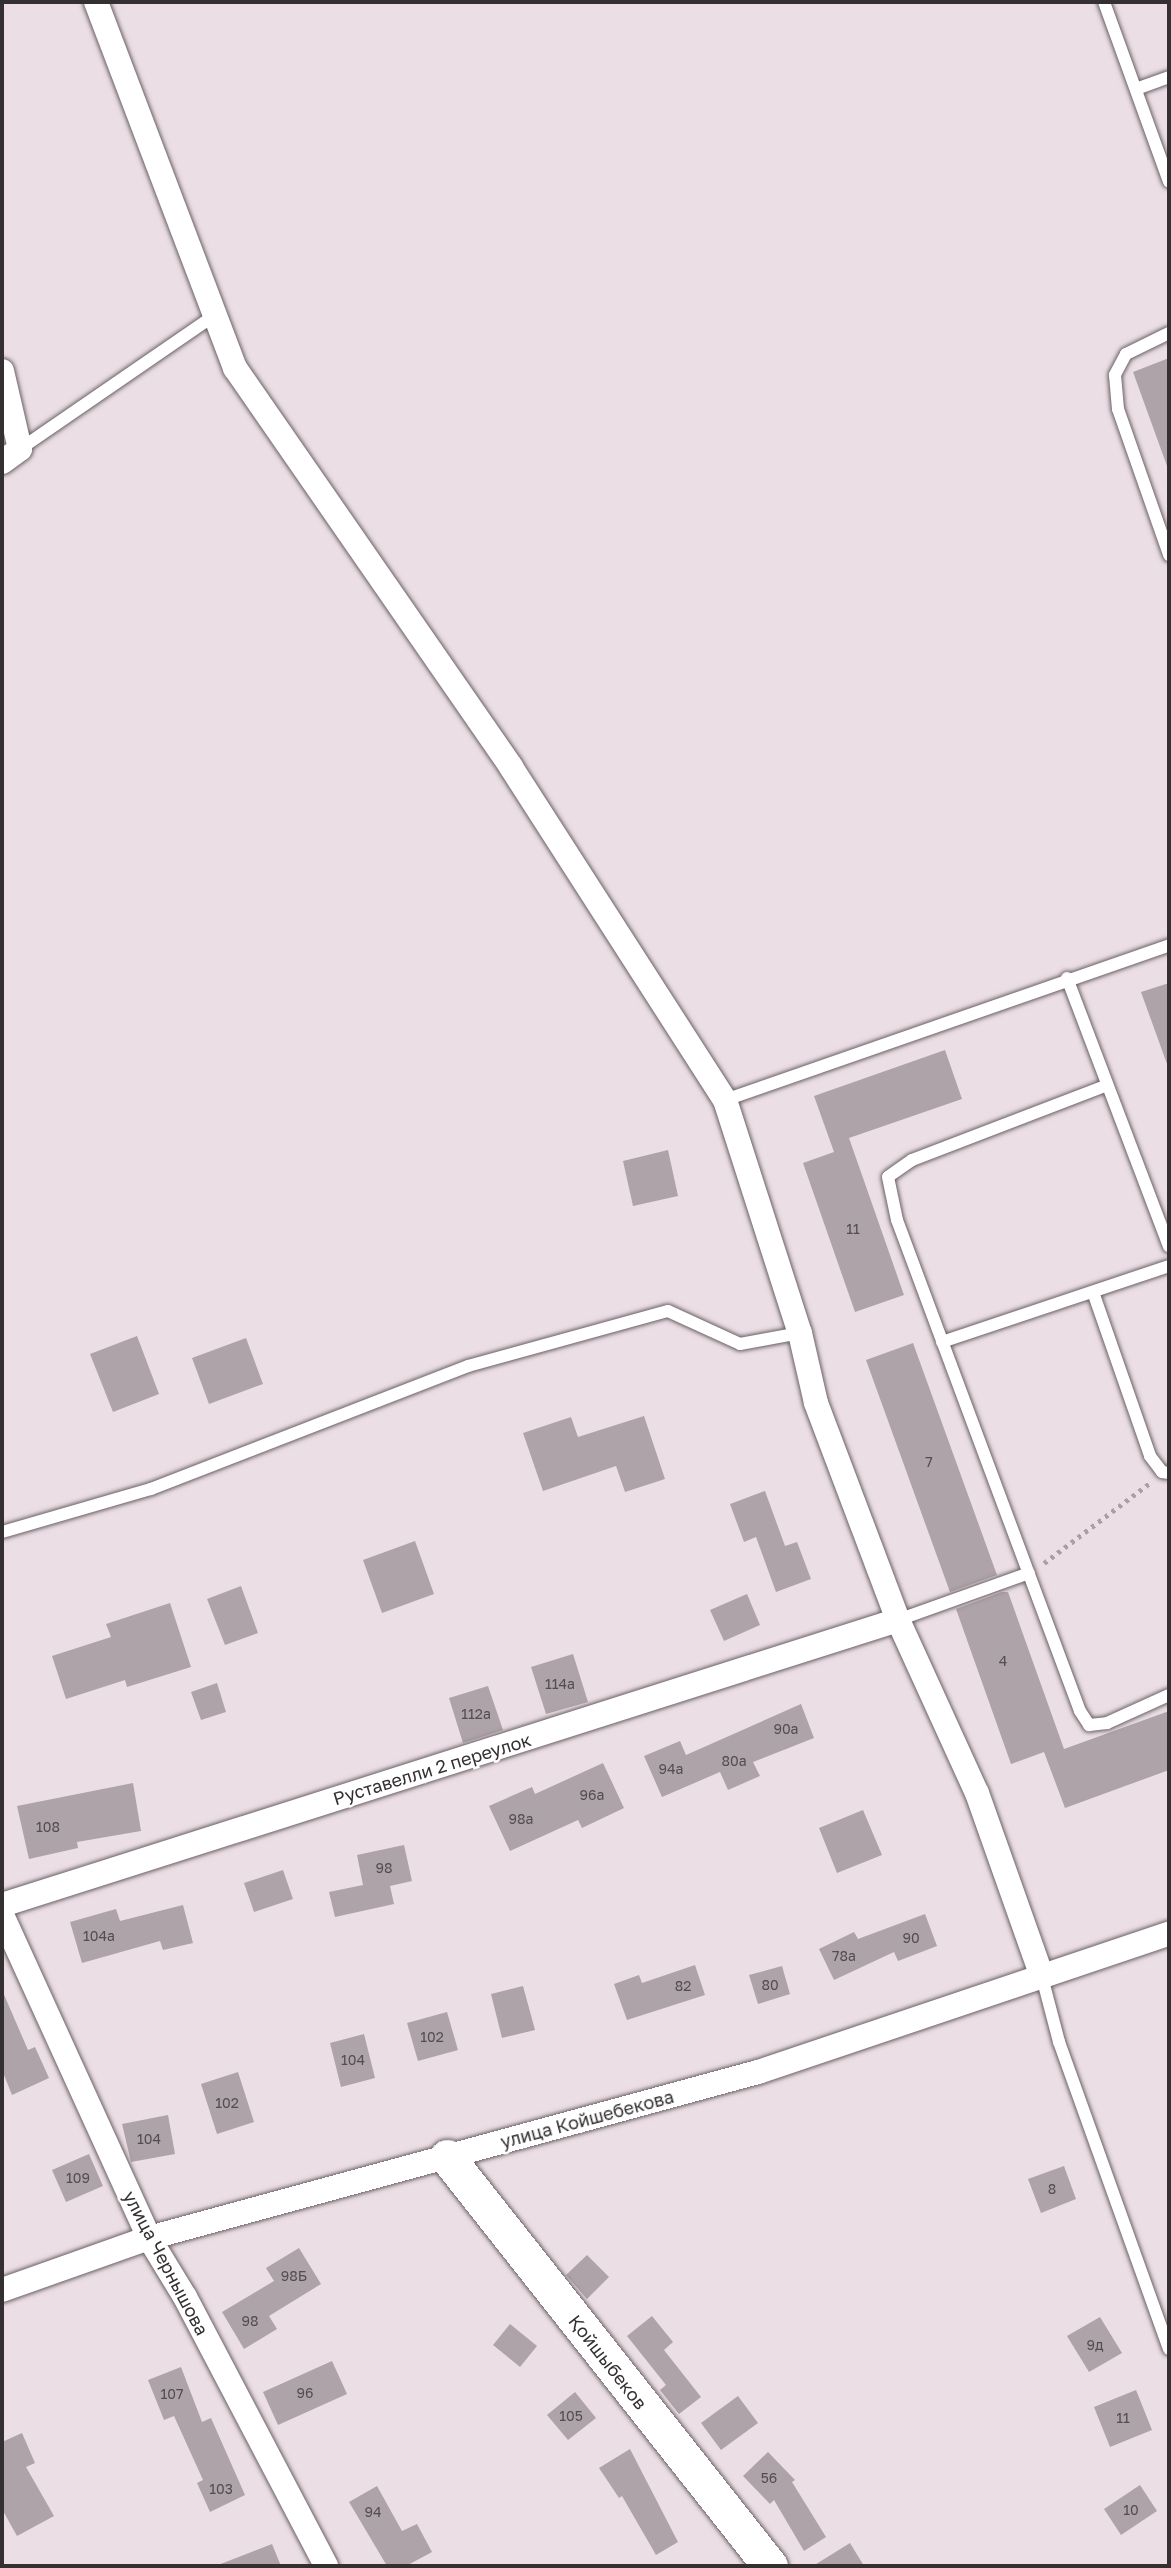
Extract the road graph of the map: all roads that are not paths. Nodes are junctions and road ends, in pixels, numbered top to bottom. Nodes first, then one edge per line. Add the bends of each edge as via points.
1 (96, 2) edge
2 (1104, 2) edge
3 (1169, 77) edge
4 (1136, 89) junction
5 (1169, 182) edge
6 (215, 315) junction
7 (1169, 333) edge
8 (2, 371) edge
9 (11, 455) edge
10 (1169, 555) edge
11 (1169, 945) edge
12 (1068, 978) junction
13 (1105, 1086) junction
14 (725, 1100) junction
15 (1169, 1247) edge
16 (1169, 1266) edge
17 (1093, 1292) junction
18 (800, 1334) junction
19 (942, 1342) junction
20 (1165, 1472) edge
21 (2, 1532) edge
22 (1029, 1573) junction
23 (898, 1620) junction
24 (1169, 1695) edge
25 (2, 1905) edge
26 (2, 1915) edge
27 (1169, 1934) edge
28 (1042, 1977) junction
29 (447, 2157) junction
30 (149, 2238) junction
31 (2, 2290) edge
32 (1169, 2349) edge
33 (326, 2566) edge
34 (770, 2566) edge

1 - 6 street
2 - 4 lane
3 - 4 lane
4 - 5 lane
6 - 9 lane
6 - 14 street via 235,368 511,767
7 - 10 lane via 1126,354 1115,375 1118,409
8 - 9 street
11 - 12 lane
12 - 13 lane
12 - 14 lane
13 - 15 lane
13 - 19 lane via 912,1160 888,1177 897,1220
14 - 18 street
16 - 17 lane
17 - 19 lane
17 - 20 lane via 1150,1456
18 - 21 lane via 740,1343 668,1311 468,1366 150,1489
18 - 23 street via 816,1403
19 - 22 lane
22 - 23 lane
22 - 24 lane via 1088,1725 1107,1723
23 - 25 street, Руставелли 2 переулок
23 - 28 street via 977,1793
26 - 30 street, улица Чернышова
27 - 28 street, улица Койшебекова
28 - 29 street, улица Койшебекова via 758,2072
28 - 32 lane via 1059,2042
29 - 30 street, улица Койшебекова
29 - 34 street, Қойшыбеков
30 - 31 street, улица Койшебекова
30 - 33 street, улица Чернышова

